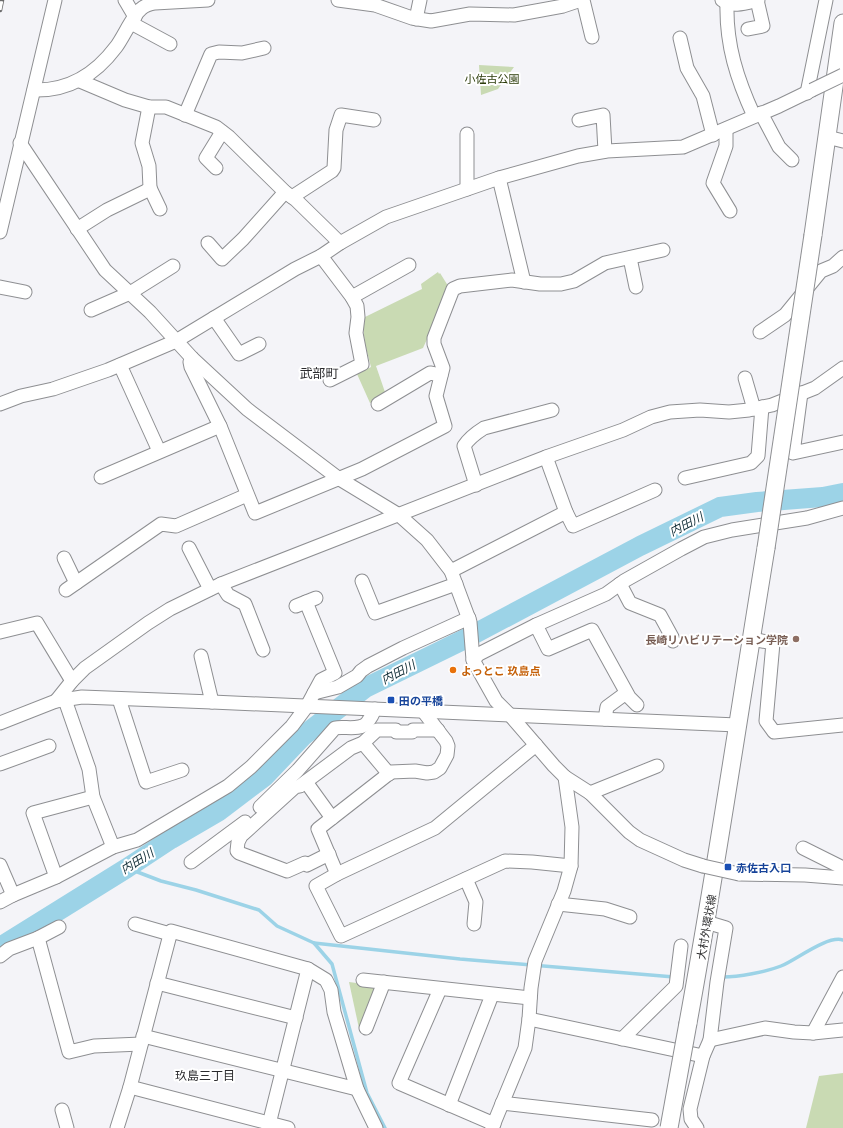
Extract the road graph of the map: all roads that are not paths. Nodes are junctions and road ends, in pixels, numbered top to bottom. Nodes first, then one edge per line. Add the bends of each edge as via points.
1 (56, 0) edge
2 (125, 0) edge
3 (208, 0) edge
4 (338, 0) edge
5 (420, 0) edge
6 (582, 0) edge
7 (757, 0) edge
8 (826, 0) edge
9 (724, 2) edge
10 (376, 3) edge
11 (416, 19) junction
12 (133, 20) junction
13 (843, 23) edge
14 (748, 29) dead end
15 (592, 37) dead end
16 (680, 38) dead end
17 (170, 44) dead end
18 (264, 48) dead end
19 (843, 75) edge
20 (80, 81) junction
21 (34, 90) junction
22 (810, 91) junction
23 (149, 107) junction
24 (185, 115) junction
25 (758, 115) junction
26 (374, 120) dead end
27 (579, 120) dead end
28 (726, 129) junction
29 (222, 132) junction
30 (467, 134) dead end
31 (713, 135) junction
32 (835, 139) edge
33 (20, 143) junction
34 (606, 151) junction
35 (792, 160) dead end
36 (216, 168) dead end
37 (499, 178) junction
38 (150, 188) junction
39 (467, 189) junction
40 (288, 195) junction
41 (160, 209) dead end
42 (730, 211) dead end
43 (77, 229) junction
44 (0, 232) edge
45 (208, 244) dead end
46 (340, 244) junction
47 (663, 250) dead end
48 (321, 256) junction
49 (630, 258) junction
50 (843, 258) edge
51 (409, 265) dead end
52 (173, 266) dead end
53 (524, 282) junction
54 (0, 287) edge
55 (636, 287) dead end
56 (25, 292) dead end
57 (130, 293) junction
58 (352, 297) junction
59 (91, 310) dead end
60 (214, 318) junction
61 (760, 332) dead end
62 (176, 341) junction
63 (259, 344) dead end
64 (192, 358) junction
65 (120, 365) junction
66 (843, 368) edge
67 (441, 375) junction
68 (745, 378) dead end
69 (330, 380) dead end
70 (801, 393) junction
71 (0, 404) edge
72 (378, 404) dead end
73 (758, 408) junction
74 (552, 410) dead end
75 (220, 426) junction
76 (842, 438) edge
77 (159, 451) junction
78 (546, 457) junction
79 (101, 477) dead end
80 (338, 478) junction
81 (685, 478) dead end
82 (476, 485) junction
83 (654, 490) dead end
84 (247, 495) junction
85 (843, 508) edge
86 (566, 512) junction
87 (399, 515) junction
88 (189, 548) dead end
89 (64, 558) dead end
90 (451, 571) junction
91 (362, 581) dead end
92 (456, 584) junction
93 (620, 584) junction
94 (216, 587) junction
95 (306, 602) dead end
96 (469, 620) junction
97 (536, 625) junction
98 (0, 632) edge
99 (751, 639) junction
100 (673, 641) dead end
101 (264, 650) dead end
102 (201, 656) dead end
103 (472, 658) junction
104 (72, 681) junction
105 (314, 693) junction
106 (626, 693) junction
107 (119, 698) junction
108 (61, 700) junction
109 (212, 702) junction
110 (637, 705) dead end
111 (307, 706) junction
112 (370, 709) junction
113 (423, 711) junction
114 (510, 715) junction
115 (605, 719) junction
116 (0, 722) edge
117 (737, 725) junction
118 (843, 725) edge
119 (438, 730) junction
120 (363, 743) junction
121 (536, 745) junction
122 (49, 746) dead end
123 (0, 764) edge
124 (657, 766) dead end
125 (182, 770) dead end
126 (389, 774) junction
127 (565, 777) junction
128 (306, 782) junction
129 (590, 794) junction
130 (93, 797) junction
131 (332, 818) junction
132 (113, 847) junction
133 (803, 848) dead end
134 (329, 854) junction
135 (191, 862) dead end
136 (0, 865) edge
137 (571, 866) junction
138 (843, 868) edge
139 (337, 874) junction
140 (56, 877) junction
141 (843, 878) edge
142 (466, 879) junction
143 (13, 895) junction
144 (0, 902) edge
145 (558, 904) junction
146 (630, 917) dead end
147 (706, 922) junction
148 (135, 924) dead end
149 (474, 924) dead end
150 (59, 927) dead end
151 (170, 934) junction
152 (38, 938) junction
153 (681, 946) dead end
154 (0, 956) edge
155 (308, 969) junction
156 (843, 977) edge
157 (363, 980) dead end
158 (384, 982) junction
159 (158, 983) junction
160 (440, 989) junction
161 (530, 993) junction
162 (492, 995) junction
163 (296, 1018) junction
164 (529, 1019) junction
165 (366, 1028) dead end
166 (843, 1030) edge
167 (813, 1033) junction
168 (622, 1039) junction
169 (142, 1040) junction
170 (710, 1040) junction
171 (703, 1056) junction
172 (282, 1071) junction
173 (130, 1087) junction
174 (357, 1089) junction
175 (502, 1103) junction
176 (449, 1105) junction
177 (62, 1110) dead end
178 (652, 1120) dead end
179 (268, 1126) edge
180 (493, 1126) edge
181 (67, 1128) edge
182 (117, 1128) edge
183 (288, 1128) edge
184 (376, 1128) edge
185 (669, 1128) edge
186 (697, 1128) edge

1 - 21 street
2 - 12 street
3 - 12 street via 148,4 140,9
4 - 10 street
5 - 11 street
6 - 11 street via 514,15 470,14 431,21
6 - 15 street
7 - 9 street via 741,4
7 - 14 street via 762,26
8 - 22 street
9 - 25 street via 732,59 742,89
10 - 11 street
12 - 17 street
12 - 20 street via 107,58
13 - 32 main road, 大村外環状線
16 - 31 street via 687,68 703,96
18 - 24 street via 242,53 211,54
19 - 22 street, bridge
20 - 21 street via 54,89
20 - 23 street
21 - 33 street
22 - 25 street
23 - 24 street via 166,107
23 - 38 street via 142,143 149,166
24 - 29 street via 216,127
25 - 28 street
25 - 35 street via 779,147
26 - 40 street via 341,115 336,130 334,168
27 - 34 street via 603,116
28 - 31 street
28 - 42 street via 726,146 713,183
29 - 36 street via 206,158
29 - 40 street
30 - 39 street
31 - 34 street via 683,147
32 - 99 main road, 大村外環状線, bridge via 813,235
33 - 43 street
33 - 44 street
34 - 37 street via 578,156
37 - 39 street
37 - 53 street
38 - 41 street
38 - 43 street
39 - 46 street via 386,217
40 - 45 street via 222,259
40 - 46 street
43 - 57 street via 105,270
46 - 48 street
47 - 49 street
48 - 58 street
48 - 60 street via 294,269
49 - 53 street via 605,263 561,284
49 - 55 street
50 - 61 street via 821,271 785,315
51 - 58 street
52 - 57 street
53 - 67 street via 512,280 453,289 434,338 443,368
54 - 56 street
57 - 59 street
57 - 62 street
58 - 69 street via 357,306 356,334 362,364
60 - 62 street
60 - 63 street via 239,354
62 - 64 street
62 - 65 street
64 - 75 street via 191,367
64 - 80 street via 240,404
65 - 71 street via 53,389
65 - 77 street
66 - 70 street via 815,388
67 - 72 street via 430,373
67 - 80 street via 436,396 445,426 362,469
68 - 73 street
70 - 73 street
70 - 76 street via 793,453
73 - 78 street via 729,412 670,412
73 - 81 street via 758,456 751,463
74 - 82 street via 484,428 475,433 464,446
75 - 77 street
75 - 84 street
77 - 79 street
78 - 82 street
78 - 86 street
80 - 84 street via 255,513
80 - 87 street
82 - 87 street
83 - 86 street via 573,526
84 - 89 street via 176,526 161,524 71,587
85 - 93 street via 807,518 732,530 704,538
86 - 90 street
87 - 90 street via 427,540
87 - 94 street
88 - 94 street
90 - 92 street
91 - 92 street via 375,613
92 - 96 street
93 - 97 street via 606,594
93 - 100 street via 630,603 660,615
94 - 101 street via 245,604
94 - 104 street via 170,609 148,623 85,668
95 - 105 street via 326,639 335,673 321,680
96 - 103 street
96 - 105 street via 396,651 368,666 338,687
97 - 103 street
97 - 106 street via 548,649 592,630
98 - 104 street via 38,623
99 - 117 main road, 大村外環状線
99 - 118 street via 773,644 766,721 774,732
102 - 109 street
103 - 114 street via 496,701
104 - 108 street
105 - 111 street
106 - 110 street
106 - 115 street via 607,707
107 - 108 street via 82,697
107 - 109 street
107 - 125 street via 146,782
108 - 116 street
108 - 130 street via 90,769
109 - 111 street
111 - 112 street
111 - 132 street via 269,750 228,786 137,840
112 - 113 street
112 - 135 street via 366,725 336,728 241,826
113 - 114 street
113 - 119 street
114 - 115 street
114 - 121 street
115 - 117 street
117 - 147 main road, 大村外環状線
119 - 120 street via 377,730
119 - 126 street via 448,746 447,755 440,768 427,773
120 - 126 street
120 - 128 street via 351,748
121 - 127 street
121 - 139 street via 435,828
122 - 123 street
124 - 129 street
126 - 131 street
127 - 129 street
127 - 137 street via 572,828
128 - 131 street
128 - 134 street via 295,788 241,836 237,848 239,853 287,871
129 - 141 street, bridge via 640,840 684,860 739,874
130 - 132 street
130 - 140 street via 33,812
131 - 134 street via 318,829
132 - 140 street
133 - 138 street
134 - 139 street
136 - 143 street
137 - 142 street via 505,861
137 - 145 street
139 - 142 street via 316,886 340,938
140 - 143 street
142 - 149 street via 476,902
143 - 144 street
145 - 146 street via 605,909
145 - 161 street via 535,961
147 - 170 street via 726,928
147 - 185 main road, 大村外環状線, bridge
148 - 151 street
150 - 152 street
151 - 155 street via 171,931
151 - 159 street
152 - 154 street via 9,949
152 - 169 street via 69,1052
153 - 168 street via 676,986
155 - 163 street
155 - 174 street via 326,980 332,990 334,1012
156 - 167 street
157 - 158 street
158 - 160 street
158 - 165 street
159 - 163 street
159 - 169 street
160 - 162 street
160 - 176 street via 399,1083
161 - 162 street
161 - 164 street
162 - 176 street
163 - 172 street
164 - 168 street
164 - 175 street via 525,1048
166 - 167 street
167 - 170 street via 764,1028
168 - 171 street
169 - 172 street
169 - 173 street
170 - 171 street
171 - 186 street via 690,1109 691,1118
172 - 174 street
172 - 179 street
173 - 179 street
173 - 182 street
174 - 184 street
175 - 178 street
175 - 180 street
176 - 180 street
177 - 181 street
179 - 183 street

